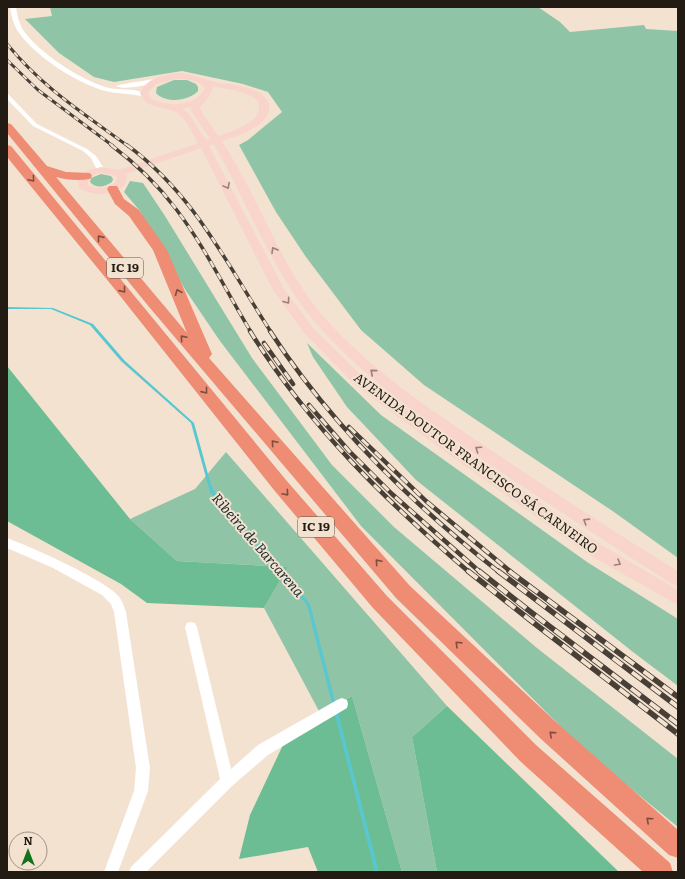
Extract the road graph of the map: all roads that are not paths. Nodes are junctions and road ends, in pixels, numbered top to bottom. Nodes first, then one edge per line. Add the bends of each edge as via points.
1 (13, 7) edge
2 (159, 80) junction
3 (204, 82) junction
4 (91, 84) junction
5 (244, 90) junction
6 (7, 95) edge
7 (144, 96) junction
8 (203, 98) junction
9 (166, 106) junction
10 (7, 126) edge
11 (7, 149) edge
12 (215, 150) junction
13 (43, 168) junction
14 (101, 170) junction
15 (119, 173) junction
16 (86, 176) junction
17 (113, 189) junction
18 (209, 367) junction
19 (7, 543) edge
20 (678, 579) edge
21 (678, 598) edge
22 (191, 627) dead end
23 (342, 704) dead end
24 (227, 781) junction
25 (678, 846) edge
26 (111, 872) edge
27 (136, 872) edge
28 (661, 872) edge

1 - 4 street via 16,23 30,42
2 - 3 main road via 184,76
2 - 4 street via 125,86
2 - 7 main road via 147,87
3 - 5 main road
3 - 8 main road via 208,88
4 - 7 street
5 - 8 main road via 220,91
5 - 15 main road via 261,98 265,107 261,117 251,126
6 - 14 street via 35,126 85,150 94,157
7 - 9 main road via 151,103
8 - 9 main road via 184,106
8 - 12 main road, AVENIDA DOUTOR FRANCISCO SÁ CARNEIRO via 195,107 207,126
9 - 12 main road, AVENIDA DOUTOR FRANCISCO SÁ CARNEIRO via 181,111 194,129
10 - 13 highway, IC 19
11 -> 28 highway, IC 19 via 280,485 380,602 528,753
20 -> 12 main road, AVENIDA DOUTOR FRANCISCO SÁ CARNEIRO via 566,509 446,427 349,351 318,318 295,286
12 -> 21 main road, AVENIDA DOUTOR FRANCISCO SÁ CARNEIRO via 279,290 310,331 358,380 597,551
13 - 16 highway via 65,176
18 -> 13 highway, IC 19
14 - 15 main road
14 - 16 main road
15 - 17 main road via 122,176 121,183
16 - 17 main road via 82,183 87,189
18 -> 17 highway via 160,250 134,213 119,201
25 -> 18 highway, IC 19 via 549,731 403,592
19 - 26 street via 57,564 106,591 116,601 120,612 143,768 141,790
22 - 24 street
23 - 24 street via 263,750
24 - 27 street

